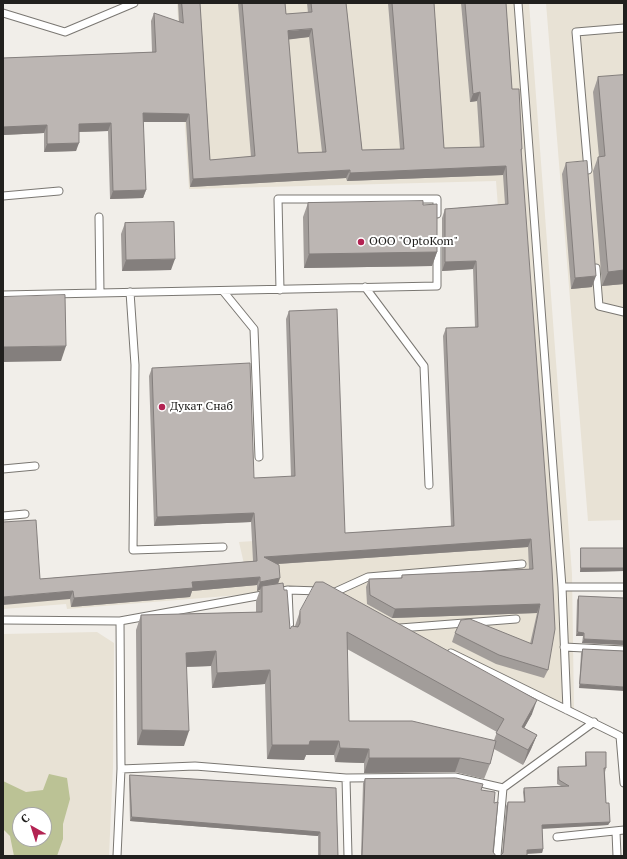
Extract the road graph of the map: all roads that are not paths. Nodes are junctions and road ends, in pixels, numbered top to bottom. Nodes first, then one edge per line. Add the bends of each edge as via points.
1 (134, 3) edge
2 (518, 3) edge
3 (3, 13) edge
4 (624, 28) edge
5 (588, 181) edge
6 (59, 191) dead end
7 (3, 196) edge
8 (99, 217) dead end
9 (437, 223) edge
10 (437, 238) edge
11 (595, 259) edge
12 (365, 287) junction
13 (280, 290) junction
14 (224, 291) junction
15 (130, 292) junction
16 (100, 293) junction
17 (3, 295) edge
18 (624, 312) edge
19 (259, 457) dead end
20 (35, 466) dead end
21 (3, 469) edge
22 (429, 485) dead end
23 (25, 514) dead end
24 (3, 516) edge
25 (223, 547) dead end
26 (522, 564) dead end
27 (562, 587) junction
28 (624, 587) edge
29 (288, 590) junction
30 (516, 619) dead end
31 (3, 620) edge
32 (120, 620) junction
33 (414, 635) edge
34 (290, 637) edge
35 (564, 647) junction
36 (442, 649) edge
37 (624, 650) edge
38 (567, 710) junction
39 (594, 722) junction
40 (121, 769) junction
41 (346, 778) junction
42 (624, 783) edge
43 (503, 788) junction
44 (624, 830) edge
45 (616, 832) junction
46 (557, 837) dead end
47 (117, 856) edge
48 (348, 856) edge
49 (497, 856) edge
50 (617, 856) edge

1 - 3 lane via 65,32
2 - 27 lane
4 - 5 lane via 576,32
6 - 7 lane
8 - 16 lane
9 - 13 lane via 437,199 278,199
10 - 12 lane via 437,286
11 - 18 lane via 599,306
12 - 13 lane
12 - 22 lane via 424,366
13 - 14 lane
14 - 15 lane
14 - 19 lane via 254,329
15 - 16 lane
15 - 25 lane via 135,364 133,550
16 - 17 lane
20 - 21 lane
23 - 24 lane
26 - 29 lane via 368,577 338,594
27 - 28 lane
27 - 35 lane
29 - 32 lane
29 - 34 lane
30 - 33 lane via 397,626
31 - 32 lane
32 - 40 lane
35 - 37 lane
35 - 38 lane
36 - 38 lane
38 - 39 lane
39 - 42 lane via 620,736
39 - 43 lane
40 - 41 lane via 195,766
40 - 47 lane
41 - 43 lane via 455,777
41 - 48 lane
43 - 49 lane
44 - 45 lane
45 - 46 lane
45 - 50 lane

